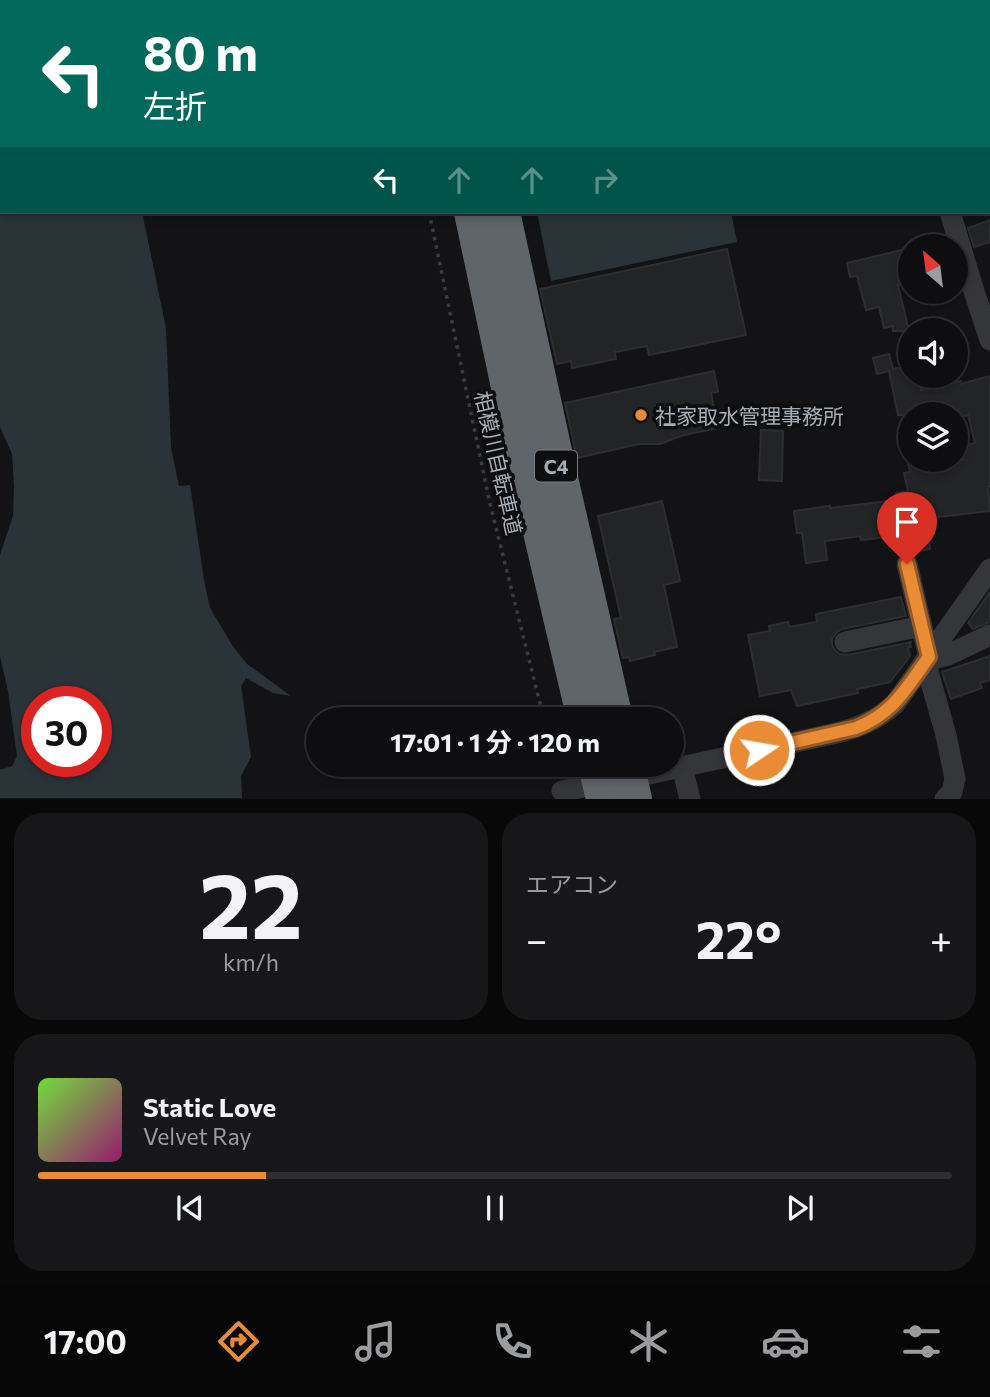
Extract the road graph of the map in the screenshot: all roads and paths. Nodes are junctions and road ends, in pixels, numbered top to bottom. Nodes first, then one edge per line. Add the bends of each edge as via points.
1 (429, 214) edge
2 (473, 214) edge
3 (500, 214) edge
4 (951, 214) edge
5 (981, 285) edge
6 (990, 340) edge
7 (907, 564) dead end
8 (990, 569) edge
9 (922, 626) junction
10 (990, 635) edge
11 (845, 642) dead end
12 (927, 659) junction
13 (541, 707) edge
14 (583, 707) edge
15 (611, 707) edge
16 (684, 767) edge
17 (684, 775) edge
18 (600, 777) edge
19 (628, 777) edge
20 (632, 777) edge
21 (562, 791) dead end
22 (605, 799) edge
23 (634, 799) edge
24 (690, 799) edge
25 (945, 799) edge

1 - 13 path, 相模川自転車道 via 490,504
2 - 14 highway, C4
3 - 15 highway, C4
4 - 5 street
5 - 6 street
7 - 9 street
8 - 12 street
9 - 11 street
9 - 12 street
10 - 12 street via 948,656
12 - 16 street via 894,704 871,722
12 - 25 street via 955,779
17 - 24 street
18 - 22 highway, bridge
19 - 23 highway, bridge
20 - 21 street

